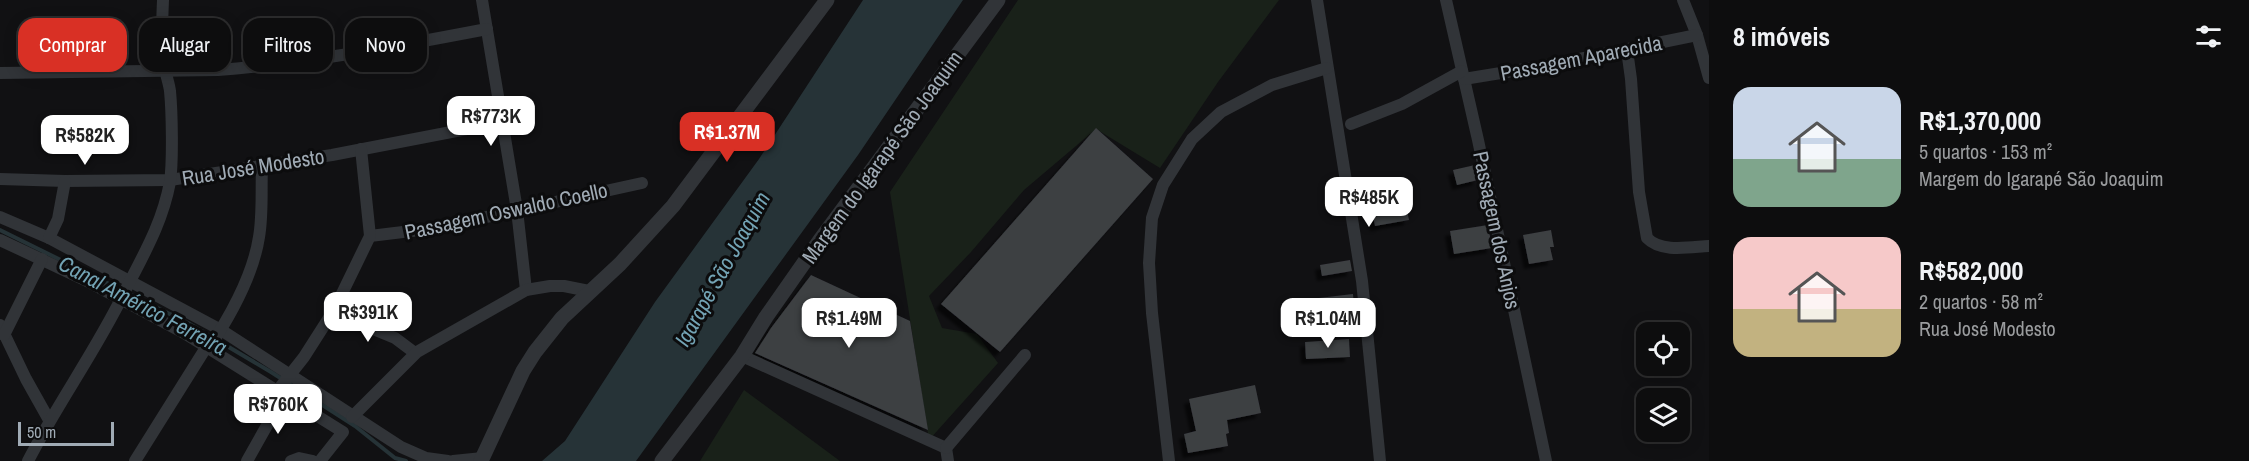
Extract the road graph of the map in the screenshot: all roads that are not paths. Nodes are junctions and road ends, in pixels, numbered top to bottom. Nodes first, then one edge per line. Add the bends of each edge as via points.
1 (163, 0) edge
2 (482, 0) edge
3 (827, 0) edge
4 (998, 0) edge
5 (1317, 0) edge
6 (1446, 0) edge
7 (1683, 0) edge
8 (162, 18) edge
9 (487, 29) junction
10 (1697, 35) junction
11 (1627, 50) junction
12 (1327, 68) junction
13 (231, 69) edge
14 (139, 70) edge
15 (166, 72) edge
16 (0, 73) edge
17 (1463, 75) junction
18 (1709, 78) edge
19 (502, 122) junction
20 (1351, 124) dead end
21 (361, 149) junction
22 (262, 166) junction
23 (0, 179) edge
24 (170, 180) junction
25 (65, 181) junction
26 (642, 183) dead end
27 (517, 210) junction
28 (0, 217) edge
29 (370, 236) junction
30 (49, 238) junction
31 (0, 240) edge
32 (1709, 246) edge
33 (42, 259) junction
34 (130, 283) junction
35 (526, 290) junction
36 (589, 291) junction
37 (122, 298) junction
38 (332, 312) junction
39 (2, 330) edge
40 (214, 340) junction
41 (415, 353) junction
42 (1025, 355) dead end
43 (742, 356) junction
44 (284, 385) junction
45 (352, 417) junction
46 (49, 420) junction
47 (946, 448) junction
48 (482, 460) edge
49 (28, 461) edge
50 (135, 461) edge
51 (247, 461) edge
52 (291, 461) edge
53 (313, 461) edge
54 (320, 461) edge
55 (448, 461) edge
56 (453, 461) edge
57 (662, 461) edge
58 (948, 461) edge
59 (1169, 461) edge
60 (1380, 461) edge
61 (1546, 461) edge

1 - 8 street
2 - 9 street
3 - 36 street via 673,206 620,264
4 - 43 street, Margem do Igarapé São Joaquim via 820,240
5 - 12 street
6 - 17 street, Passagem dos Anjos
7 - 10 street
9 - 13 street via 295,62
9 - 19 street
10 - 11 street, Passagem Aparecida
10 - 18 street
11 - 17 street, Passagem Aparecida
11 - 32 street via 1639,192 1647,238 1660,246
12 - 59 street via 1272,85 1221,112 1192,139 1163,185 1152,218 1149,264
12 - 60 street via 1362,280
14 - 16 street
15 - 24 street via 170,96
17 - 20 street, Passagem Aparecida
17 - 61 street, Passagem dos Anjos
19 - 21 street, Rua José Modesto
19 - 27 street
21 - 22 street, Rua José Modesto
21 - 29 street
22 - 24 street, Rua José Modesto
22 - 40 street via 262,213 256,254
23 - 25 street, Rua José Modesto
24 - 25 street, Rua José Modesto
24 - 34 street via 158,228
25 - 30 street via 58,219
26 - 27 street, Passagem Oswaldo Coello
27 - 29 street, Passagem Oswaldo Coello via 436,228
27 - 35 street
28 - 30 street
29 - 38 street
30 - 34 street
31 - 33 street
33 - 37 street
33 - 39 street
34 - 37 street
34 - 40 street
35 - 36 street via 564,286
35 - 41 street
36 - 48 street via 535,351
37 - 40 street
37 - 46 street
38 - 41 street via 395,338
38 - 44 street
39 - 46 street
40 - 44 street
40 - 44 street
40 - 50 street
41 - 45 street
42 - 47 street
43 - 47 street
43 - 57 street, Margem do Igarapé São Joaquim
44 - 45 street
44 - 51 street
44 - 54 street via 343,432
45 - 55 street via 426,459
46 - 49 street
47 - 58 street
48 - 56 street
52 - 53 street

